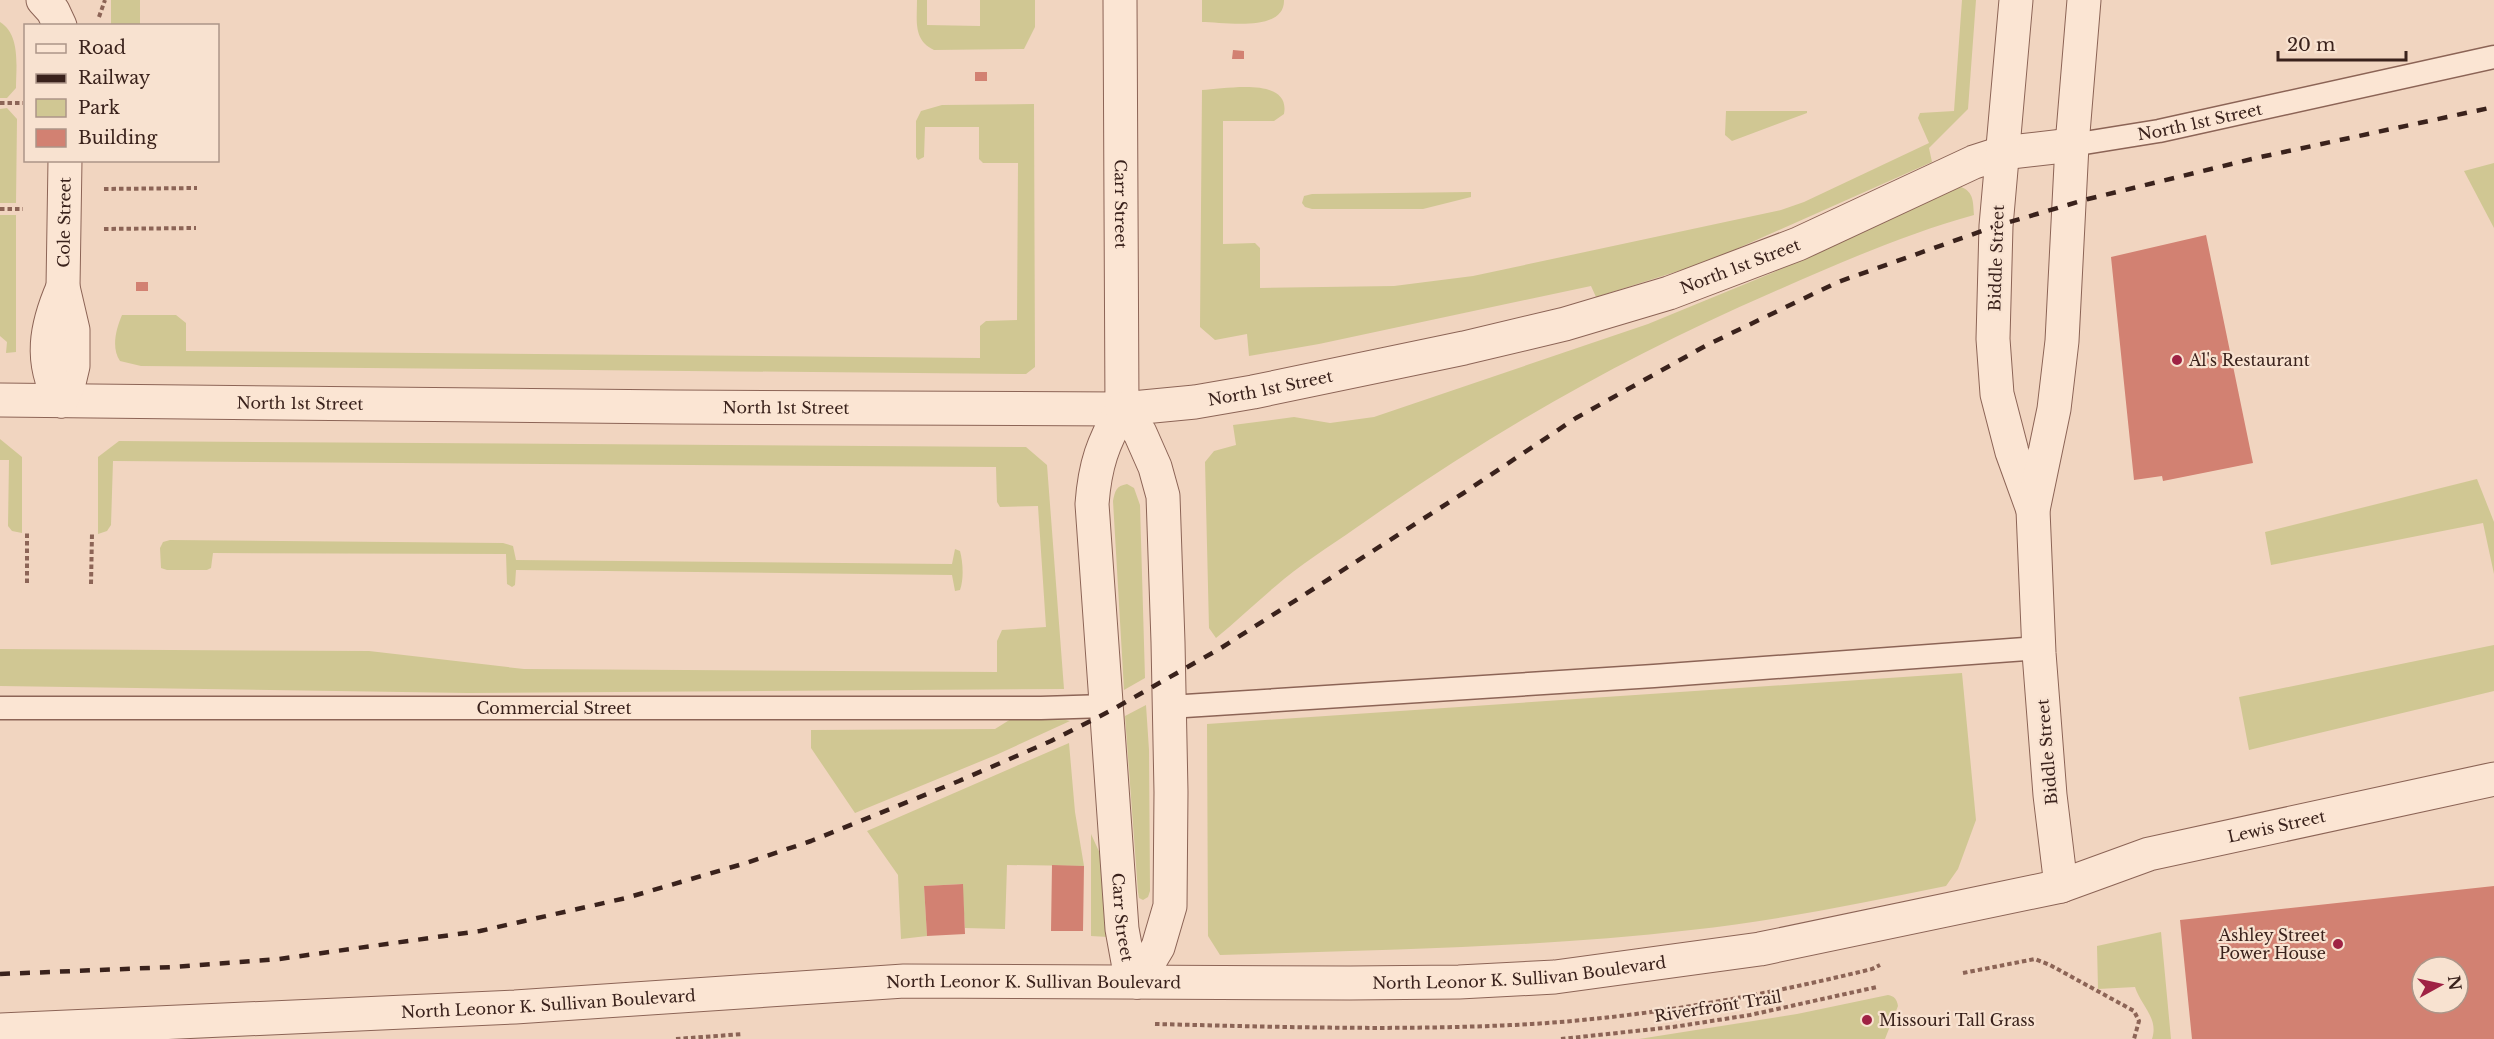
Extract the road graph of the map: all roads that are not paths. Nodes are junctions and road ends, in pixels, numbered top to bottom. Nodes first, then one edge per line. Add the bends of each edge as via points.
1 (43, 0) edge
2 (1120, 0) edge
3 (2016, 0) edge
4 (2085, 0) edge
5 (59, 24) edge
6 (2494, 57) edge
7 (2072, 145) junction
8 (2002, 153) junction
9 (65, 162) edge
10 (0, 400) edge
11 (61, 400) junction
12 (1122, 409) junction
13 (2033, 510) junction
14 (2039, 648) junction
15 (1106, 706) junction
16 (1169, 707) junction
17 (0, 708) edge
18 (2494, 778) edge
19 (2061, 886) junction
20 (1137, 982) junction
21 (0, 1030) edge

1 - 5 street
2 - 12 street, Carr Street
3 - 8 street, Biddle Street
4 - 7 street, Biddle Street
6 - 7 lane, North 1st Street via 2159,131
7 - 8 street, North 1st Street
7 - 13 street, Biddle Street via 2062,341 2054,409
8 - 12 street, North 1st Street via 1974,162 1792,247 1669,293 1576,321 1253,392
8 - 13 street, Biddle Street via 1993,307 1997,394
9 - 11 street, Cole Street via 63,287 48,330 47,358 52,384
10 - 11 street, North 1st Street
11 - 12 street, North 1st Street
12 - 15 street, Carr Street via 1104,442 1094,475 1092,504
12 - 16 street, Carr Street via 1143,440 1163,496
13 - 14 street, Biddle Street
14 - 16 lane
14 - 19 street, Biddle Street
15 - 17 lane, Commercial Street
15 - 20 street, Carr Street via 1122,929 1128,962
16 - 20 street, Carr Street via 1170,906 1158,947
18 - 19 street, Lewis Street via 2149,854
19 - 20 street, North Leonor K. Sullivan Boulevard via 1760,949 1555,977 1350,984
20 - 21 street, North Leonor K. Sullivan Boulevard via 904,981 515,1007

